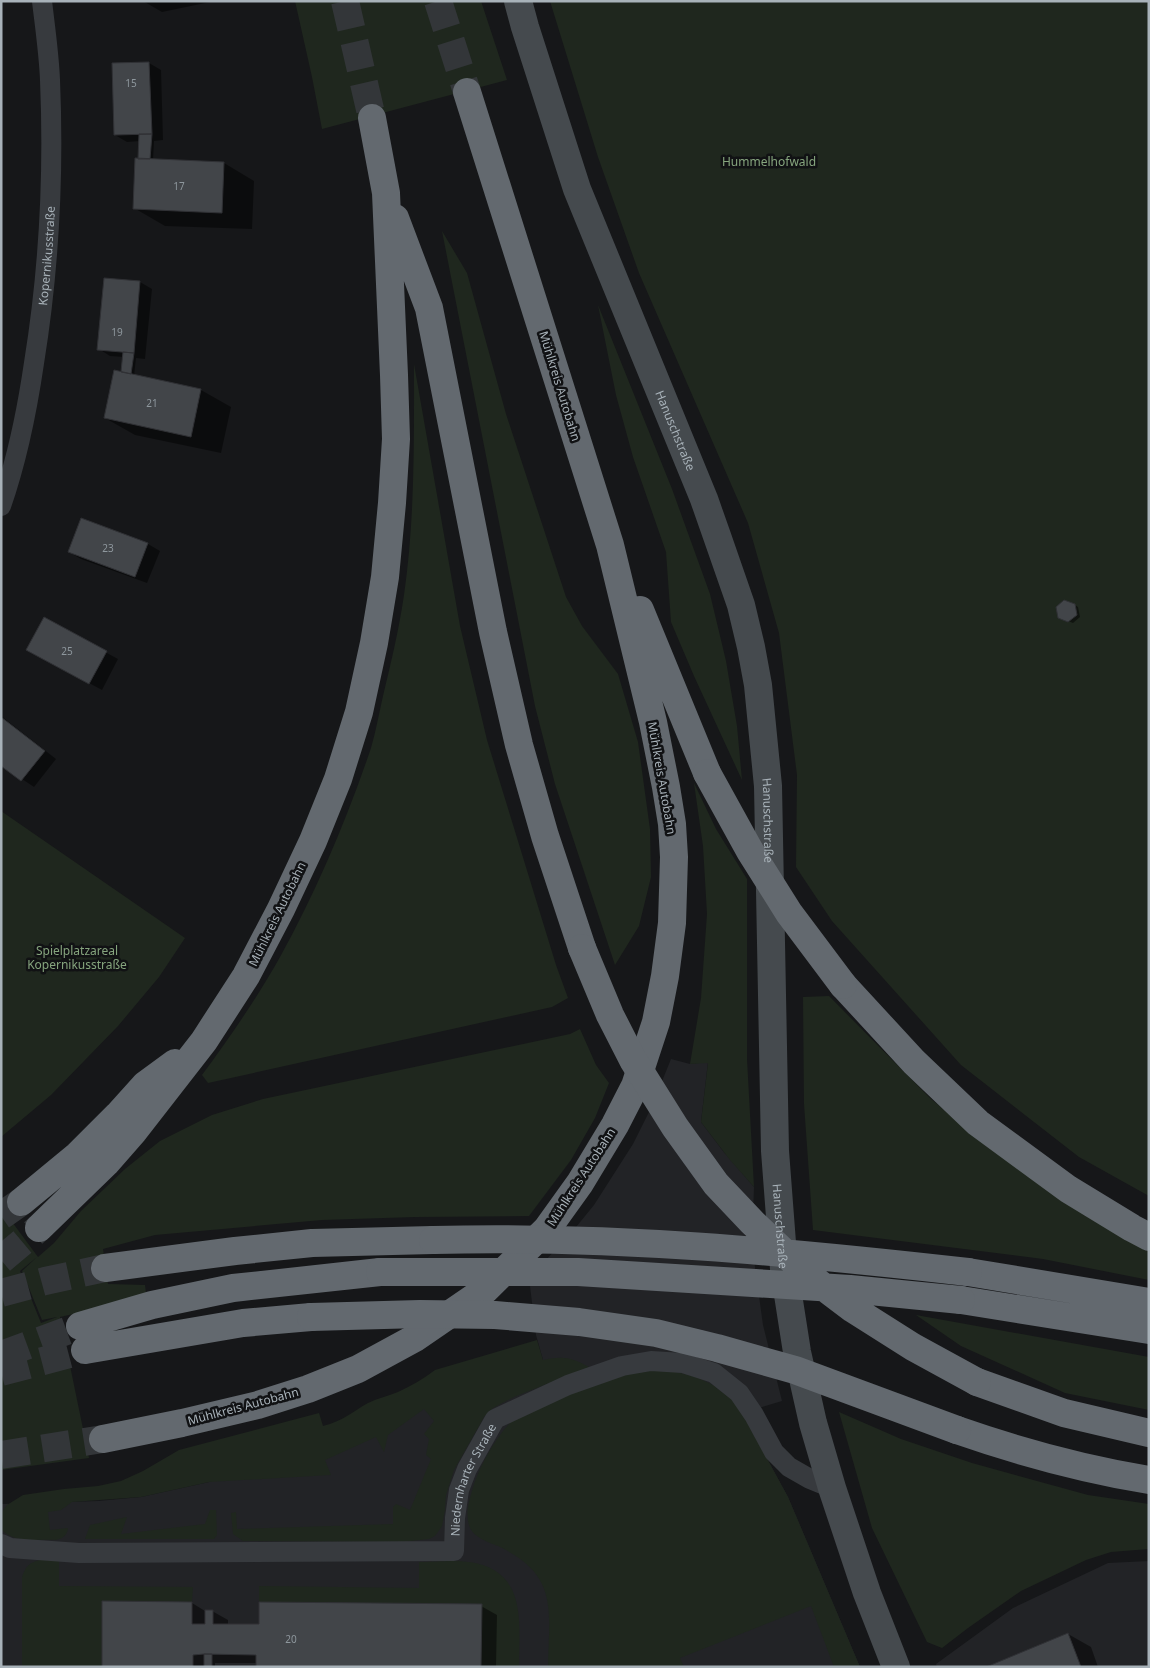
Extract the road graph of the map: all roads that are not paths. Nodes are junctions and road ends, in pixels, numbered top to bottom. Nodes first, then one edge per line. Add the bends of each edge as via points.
1 (42, 1) edge
2 (518, 1) edge
3 (467, 92) tunnel mouth
4 (372, 118) tunnel mouth
5 (386, 194) junction
6 (1, 506) edge
7 (610, 544) junction
8 (204, 1041) junction
9 (21, 1202) tunnel mouth
10 (39, 1228) tunnel mouth
11 (1149, 1237) edge
12 (105, 1268) tunnel mouth
13 (1149, 1302) edge
14 (1149, 1330) edge
15 (1149, 1433) edge
16 (103, 1439) tunnel mouth
17 (1149, 1480) edge
18 (832, 1488) junction
19 (1, 1544) edge
20 (896, 1667) edge

1 - 6 street, Kopernikusstraße via 50,79 51,154 46,263 31,386
2 - 18 street, Hanuschstraße via 577,190 706,506 751,647 768,786 776,1151 784,1269 797,1352
3 - 7 highway, Mühlkreis Autobahn
4 - 5 highway, Mühlkreis Autobahn
5 - 8 highway, Mühlkreis Autobahn via 396,439 385,577 374,643 356,722 313,841 246,976
5 - 15 highway, bridge via 429,308 493,632 518,745 545,836 582,948 610,1015 674,1127 716,1184 752,1222 815,1280 912,1348 977,1382 1064,1413
7 - 11 highway, bridge via 707,773 775,890 843,985 914,1062 978,1123 1068,1189
7 - 16 highway, Mühlkreis Autobahn via 653,722 672,824 674,858 672,923 656,1022 636,1086 615,1125 547,1229 485,1290 415,1338 358,1369 308,1389 249,1407
8 - 9 highway via 145,1085 78,1155
8 - 10 highway, Mühlkreis Autobahn via 106,1163
12 - 13 highway, bridge via 312,1243 560,1239 834,1257 968,1272
14 - 17 highway, bridge via 962,1300 840,1288 578,1272 380,1272 233,1288 152,1305 83,1338 311,1317 496,1315 579,1322 656,1333 795,1370 1008,1448
18 - 19 street, Niedernharter Straße via 788,1467 774,1452 739,1393 714,1373 683,1363 651,1361 622,1366 568,1385 494,1420 459,1490 454,1551 79,1554 10,1548
18 - 20 street, Hanuschstraße

